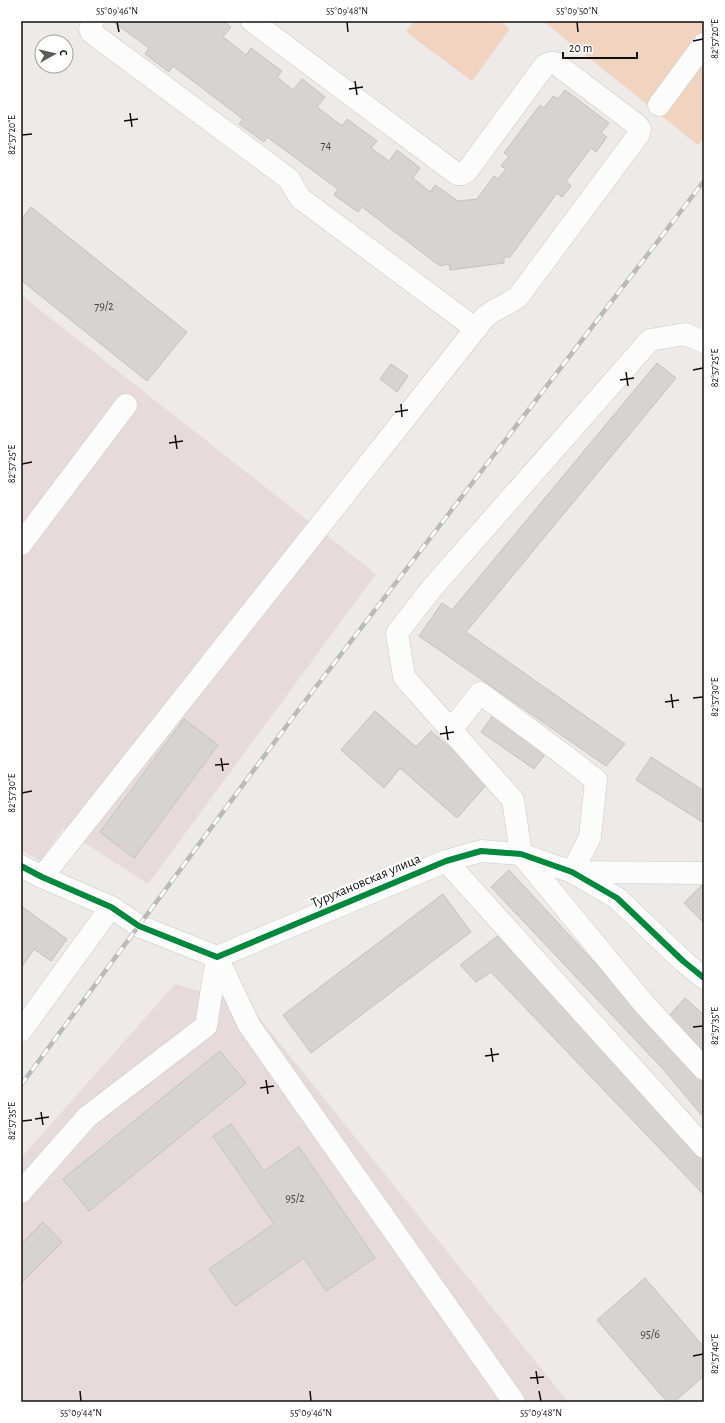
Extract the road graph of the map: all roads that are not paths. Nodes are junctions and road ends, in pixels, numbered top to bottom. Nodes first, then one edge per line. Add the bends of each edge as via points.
1 (93, 21) edge
2 (252, 21) edge
3 (704, 44) edge
4 (659, 105) dead end
5 (476, 329) junction
6 (704, 342) edge
7 (126, 405) dead end
8 (21, 544) edge
9 (451, 730) junction
10 (521, 854) junction
11 (446, 861) junction
12 (21, 866) edge
13 (572, 872) junction
14 (704, 873) edge
15 (42, 877) junction
16 (111, 907) junction
17 (217, 957) junction
18 (704, 978) edge
19 (21, 1031) edge
20 (704, 1069) edge
21 (704, 1147) edge
22 (21, 1192) edge
23 (514, 1402) edge

1 - 5 street via 90,29 92,32 289,179 300,198
2 - 5 street via 457,174 467,172 550,63 555,63 640,129 639,134 518,296 490,312
3 - 4 street
5 - 15 street
6 - 9 street via 685,334 650,340 432,588 398,633 404,677
7 - 8 street
9 - 10 street via 513,800
9 - 13 street via 480,693 596,780 590,837
10 - 11 street, Турухановская улица via 481,851
10 - 13 street, Турухановская улица
10 - 20 street via 645,1004
11 - 17 street, Турухановская улица
11 - 21 street
12 - 15 street
13 - 14 street
13 - 18 street, Турухановская улица via 618,898
15 - 16 street
16 - 17 street via 139,926
16 - 19 street
17 - 22 street via 206,1026 87,1117
17 - 23 street via 249,1025

